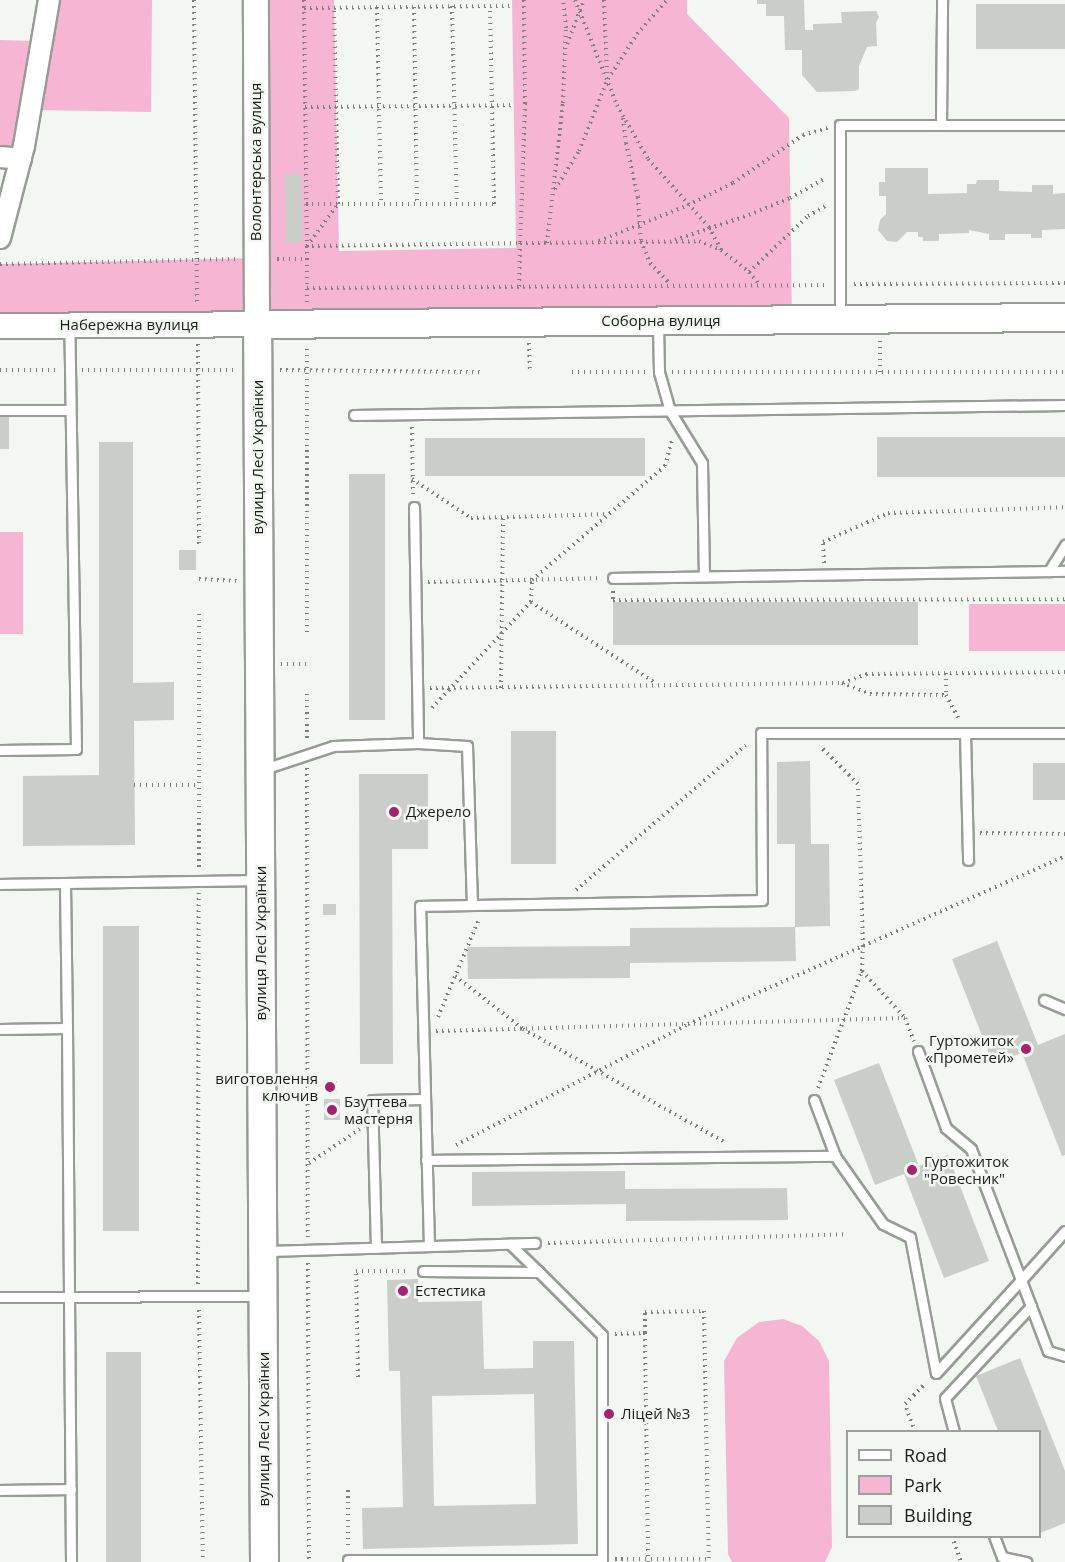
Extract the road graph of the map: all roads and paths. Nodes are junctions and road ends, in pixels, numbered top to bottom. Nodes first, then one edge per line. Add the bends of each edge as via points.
1 (48, 0) edge
2 (194, 0) edge
3 (256, 0) edge
4 (304, 0) edge
5 (524, 0) edge
6 (563, 0) edge
7 (575, 0) edge
8 (585, 0) edge
9 (604, 0) edge
10 (667, 0) edge
11 (942, 0) edge
12 (452, 6) junction
13 (490, 6) junction
14 (512, 6) dead end
15 (377, 7) junction
16 (414, 7) junction
17 (304, 8) junction
18 (334, 8) junction
19 (580, 11) junction
20 (566, 49) junction
21 (608, 79) junction
22 (514, 105) dead end
23 (416, 106) junction
24 (454, 106) junction
25 (491, 106) junction
26 (305, 107) junction
27 (336, 107) junction
28 (379, 107) junction
29 (623, 115) junction
30 (840, 125) junction
31 (941, 125) junction
32 (1065, 125) edge
33 (0, 157) edge
34 (21, 159) junction
35 (840, 169) junction
36 (554, 190) junction
37 (840, 198) junction
38 (306, 204) junction
39 (338, 204) junction
40 (381, 204) junction
41 (417, 204) junction
42 (457, 204) junction
43 (687, 205) junction
44 (640, 225) junction
45 (709, 227) junction
46 (0, 238) edge
47 (641, 241) junction
48 (671, 241) junction
49 (596, 242) junction
50 (520, 243) junction
51 (547, 243) junction
52 (306, 246) junction
53 (721, 250) junction
54 (256, 259) junction
55 (307, 259) junction
56 (197, 260) junction
57 (0, 264) edge
58 (749, 272) junction
59 (1065, 283) edge
60 (761, 285) junction
61 (840, 285) junction
62 (672, 286) junction
63 (519, 287) junction
64 (307, 288) junction
65 (1065, 317) edge
66 (840, 319) junction
67 (658, 321) junction
68 (257, 324) junction
69 (308, 324) junction
70 (197, 325) junction
71 (0, 326) edge
72 (69, 326) junction
73 (572, 372) dead end
74 (659, 372) junction
75 (1065, 372) edge
76 (1065, 405) edge
77 (0, 410) edge
78 (70, 410) junction
79 (670, 411) junction
80 (412, 414) junction
81 (354, 415) dead end
82 (677, 422) junction
83 (412, 479) junction
84 (414, 507) joint
85 (1065, 507) edge
86 (606, 514) junction
87 (504, 518) junction
88 (199, 544) dead end
89 (1065, 545) edge
90 (1065, 571) edge
91 (1049, 572) junction
92 (824, 574) junction
93 (704, 576) junction
94 (613, 578) junction
95 (199, 579) dead end
96 (532, 579) junction
97 (502, 580) junction
98 (259, 582) junction
99 (415, 582) junction
100 (1065, 599) edge
101 (531, 602) junction
102 (200, 610) dead end
103 (307, 632) dead end
104 (502, 634) junction
105 (1065, 672) edge
106 (946, 673) junction
107 (842, 683) junction
108 (659, 685) junction
109 (501, 687) junction
110 (417, 688) junction
111 (451, 688) junction
112 (307, 694) dead end
113 (946, 695) junction
114 (417, 724) junction
115 (761, 733) junction
116 (807, 733) junction
117 (965, 733) junction
118 (1065, 733) edge
119 (418, 743) junction
120 (0, 750) edge
121 (307, 751) dead end
122 (307, 762) dead end
123 (260, 771) junction
124 (134, 785) dead end
125 (199, 785) junction
126 (967, 833) junction
127 (1065, 834) edge
128 (1065, 856) edge
129 (968, 860) dead end
130 (260, 880) junction
131 (199, 881) junction
132 (65, 883) junction
133 (0, 884) edge
134 (559, 904) junction
135 (472, 905) junction
136 (485, 905) junction
137 (863, 946) junction
138 (862, 971) junction
139 (455, 976) junction
140 (1044, 1000) dead end
141 (1065, 1009) edge
142 (905, 1018) junction
143 (843, 1020) junction
144 (688, 1024) junction
145 (67, 1028) junction
146 (0, 1029) edge
147 (524, 1029) junction
148 (918, 1051) joint
149 (598, 1071) junction
150 (425, 1098) junction
151 (814, 1100) joint
152 (373, 1120) junction
153 (835, 1156) junction
154 (749, 1157) junction
155 (426, 1160) junction
156 (308, 1163) junction
157 (1065, 1231) edge
158 (844, 1234) dead end
159 (535, 1243) joint
160 (510, 1244) junction
161 (429, 1246) junction
162 (376, 1248) junction
163 (308, 1250) junction
164 (263, 1251) junction
165 (423, 1271) joint
166 (539, 1272) junction
167 (1021, 1280) junction
168 (198, 1296) junction
169 (263, 1296) junction
170 (0, 1297) edge
171 (69, 1297) junction
172 (1031, 1306) junction
173 (645, 1333) junction
174 (602, 1335) junction
175 (1065, 1356) edge
176 (936, 1373) junction
177 (358, 1377) dead end
178 (915, 1430) edge
179 (954, 1430) edge
180 (71, 1489) junction
181 (0, 1490) edge
182 (348, 1490) dead end
183 (953, 1538) edge
184 (995, 1538) edge
185 (348, 1560) joint
186 (602, 1560) junction
187 (648, 1560) edge
188 (709, 1561) edge
189 (71, 1562) edge
190 (203, 1562) edge
191 (264, 1562) edge
192 (309, 1562) edge
193 (962, 1562) edge
194 (1026, 1562) edge

1 - 34 street
2 - 56 path
3 - 54 street, Волонтерська вулиця
4 - 17 path
5 - 50 path
6 - 20 path
7 - 19 path
8 - 19 path
9 - 21 path
10 - 21 path via 637,34
11 - 31 lane
12 - 13 path
12 - 16 path
12 - 24 path
13 - 14 path
13 - 25 path
15 - 16 path
15 - 18 path
15 - 28 path
16 - 23 path
17 - 18 path
17 - 26 path
18 - 27 path
19 - 20 path
19 - 21 path
20 - 36 path
21 - 29 path
21 - 36 path via 579,151
22 - 25 path
23 - 24 path
23 - 28 path
23 - 41 path
24 - 25 path
24 - 42 path
25 - 42 path via 494,204
26 - 27 path
26 - 38 path
27 - 28 path
27 - 39 path
28 - 40 path
29 - 43 path via 648,159
29 - 44 path
30 - 31 lane
30 - 35 lane
30 - 43 path via 803,135 733,183
31 - 32 lane
33 - 34 street
34 - 46 street
35 - 37 lane
35 - 45 path via 790,198
36 - 51 path
37 - 58 path via 808,216
37 - 61 lane
38 - 39 path
38 - 52 path
39 - 40 path
39 - 52 path
40 - 41 path
41 - 42 path
43 - 44 path
43 - 45 path
44 - 47 path
44 - 49 path
45 - 48 path
45 - 53 path
47 - 48 path
47 - 49 path
47 - 62 path via 650,263
48 - 53 path via 699,241
49 - 51 path
50 - 51 path
50 - 52 path
50 - 63 path
52 - 55 path
53 - 58 path
54 - 55 path
54 - 56 path
54 - 68 street, Волонтерська вулиця
55 - 64 path
56 - 57 path
56 - 70 path
58 - 60 path
59 - 61 path
60 - 61 path
60 - 62 path
61 - 66 lane
62 - 63 path
63 - 64 path
64 - 69 path
65 - 66 main road, Соборна вулиця
66 - 67 main road, Соборна вулиця
67 - 69 main road, Соборна вулиця
67 - 74 lane
68 - 69 main road, Соборна вулиця
68 - 70 street, Набережна вулиця
68 - 98 main road, вулиця Лесі Українки
69 - 103 path
70 - 72 street, Набережна вулиця
70 - 88 path
71 - 72 street, Набережна вулиця
72 - 78 lane
73 - 74 path
74 - 75 path
74 - 79 lane
76 - 79 lane
77 - 78 lane
78 - 120 lane via 76,749
79 - 80 lane
79 - 82 lane
80 - 81 lane
80 - 83 path
82 - 86 path via 665,466
82 - 93 lane via 702,463
83 - 84 path
83 - 87 path via 471,518
84 - 99 lane
85 - 92 path via 888,513 823,542
86 - 87 path
86 - 96 path
87 - 97 path
89 - 91 lane
90 - 91 lane
91 - 92 lane
92 - 93 lane
93 - 94 lane
94 - 96 path
94 - 100 path via 613,600
95 - 98 path
96 - 97 path
96 - 101 path
97 - 99 path
97 - 104 path
98 - 123 main road, вулиця Лесі Українки
99 - 110 lane
101 - 104 path
101 - 108 path
102 - 125 path
104 - 109 path
104 - 111 path
105 - 106 path
106 - 107 path via 866,674
106 - 113 path
107 - 108 path
107 - 113 path via 870,694
108 - 109 path
109 - 111 path
110 - 111 path
110 - 114 lane
111 - 114 path
112 - 121 path
113 - 117 path
114 - 119 lane
115 - 116 lane
115 - 134 path
115 - 134 lane via 762,900
116 - 117 lane
116 - 137 path via 858,784
117 - 118 lane
117 - 126 lane
119 - 123 lane via 333,746
119 - 135 lane via 467,746
122 - 156 path
123 - 130 main road, вулиця Лесі Українки
124 - 125 path
125 - 131 path
126 - 127 path
126 - 129 lane
128 - 137 path
130 - 131 lane
130 - 164 main road, вулиця Лесі Українки
131 - 132 lane
131 - 168 path
132 - 133 lane
132 - 145 lane
134 - 136 lane
135 - 136 lane
135 - 150 lane via 420,906
136 - 139 path
137 - 138 path
137 - 144 path
138 - 142 path
138 - 143 path
139 - 147 path
139 - 147 path via 432,1031
140 - 141 lane
142 - 143 path
142 - 148 path
143 - 144 path
143 - 151 path
144 - 147 path
144 - 149 path
145 - 146 lane
145 - 171 lane
147 - 149 path
148 - 167 lane via 946,1128 971,1149
149 - 154 path
149 - 155 path
150 - 152 lane via 372,1100
150 - 155 lane
151 - 153 lane
152 - 156 path
152 - 162 lane
153 - 154 lane
153 - 176 lane via 884,1224 910,1237
154 - 155 lane
155 - 161 lane
156 - 163 path
157 - 167 lane
158 - 159 path
159 - 160 lane
160 - 161 lane
160 - 166 lane
161 - 162 lane
162 - 163 lane
163 - 164 lane
163 - 192 path
164 - 169 main road, вулиця Лесі Українки
165 - 166 lane
165 - 177 path via 356,1271
166 - 174 lane
167 - 172 lane
167 - 176 lane
168 - 169 lane
168 - 171 lane
168 - 190 path
169 - 191 main road, вулиця Лесі Українки
170 - 171 lane
171 - 180 lane
172 - 175 lane via 1048,1352
172 - 179 lane via 945,1398
173 - 174 path
173 - 187 path
173 - 188 path via 645,1312 704,1311
174 - 186 lane
176 - 178 path via 905,1404
180 - 181 lane
180 - 189 lane
182 - 185 path
183 - 193 path
184 - 194 lane via 1002,1557
185 - 186 lane
186 - 187 path
187 - 188 path

